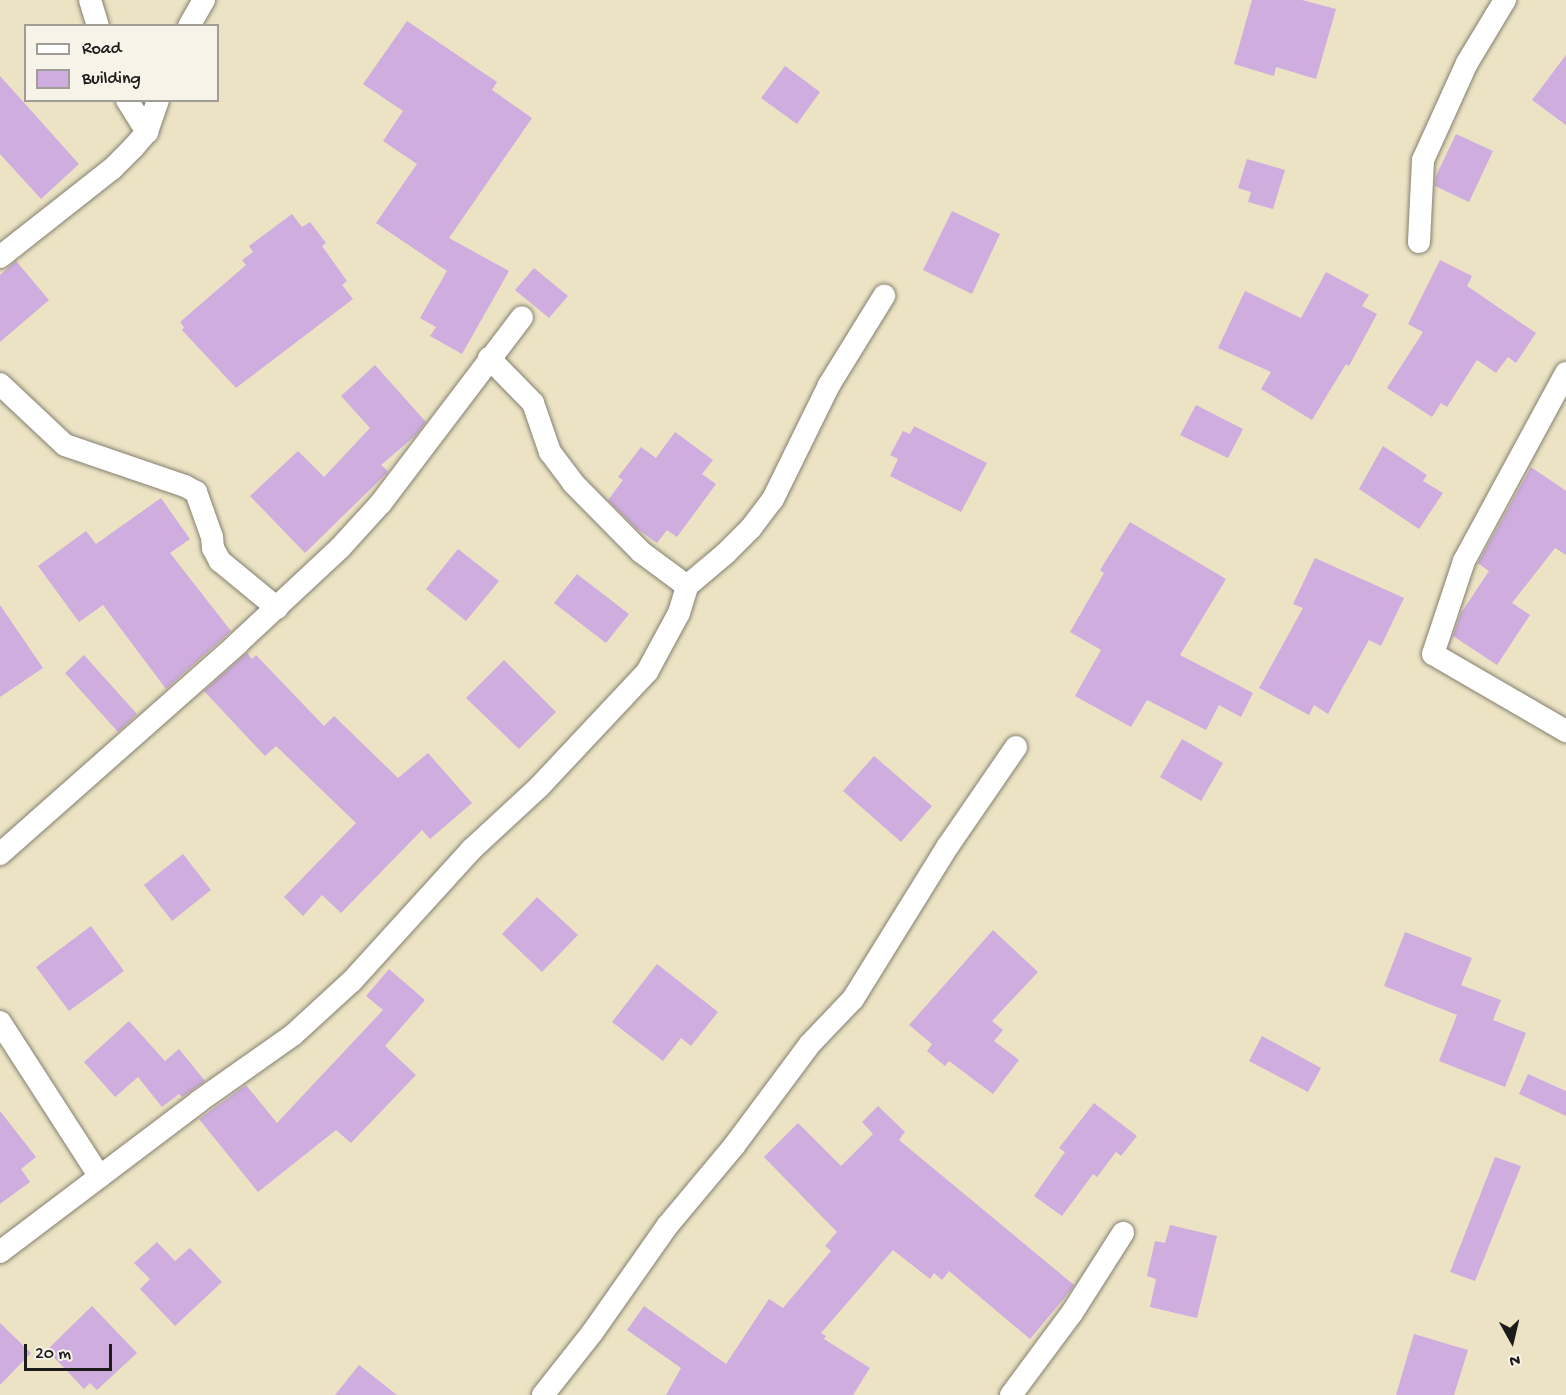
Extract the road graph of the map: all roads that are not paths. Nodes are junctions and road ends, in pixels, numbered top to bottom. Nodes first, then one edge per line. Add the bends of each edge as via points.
1 (90, 0) edge
2 (204, 0) edge
3 (1505, 0) edge
4 (97, 24) edge
5 (190, 24) edge
6 (128, 102) edge
7 (157, 102) edge
8 (147, 132) junction
9 (1419, 242) dead end
10 (0, 257) edge
11 (884, 296) dead end
12 (522, 317) dead end
13 (489, 358) junction
14 (1566, 373) edge
15 (0, 384) edge
16 (687, 586) junction
17 (277, 608) junction
18 (1566, 731) edge
19 (1016, 747) dead end
20 (0, 854) edge
21 (0, 1022) edge
22 (100, 1177) junction
23 (1123, 1233) dead end
24 (0, 1252) edge
25 (543, 1395) edge
26 (1011, 1395) edge

1 - 4 street
2 - 5 street
3 - 9 street via 1467,63 1423,160
6 - 8 street
7 - 8 street
8 - 10 street via 112,169
11 - 16 street via 830,385 773,499 735,545
12 - 13 street
13 - 16 street via 533,403 550,452 573,483 641,552
13 - 17 street via 381,503
14 - 18 street via 1464,561 1433,654
15 - 17 street via 65,445 196,492 220,561
16 - 22 street via 679,613 647,672 539,787 472,849 352,981 293,1035
17 - 20 street
19 - 25 street via 948,846 853,999 810,1044
21 - 22 street
22 - 24 street
23 - 26 street via 1072,1313

